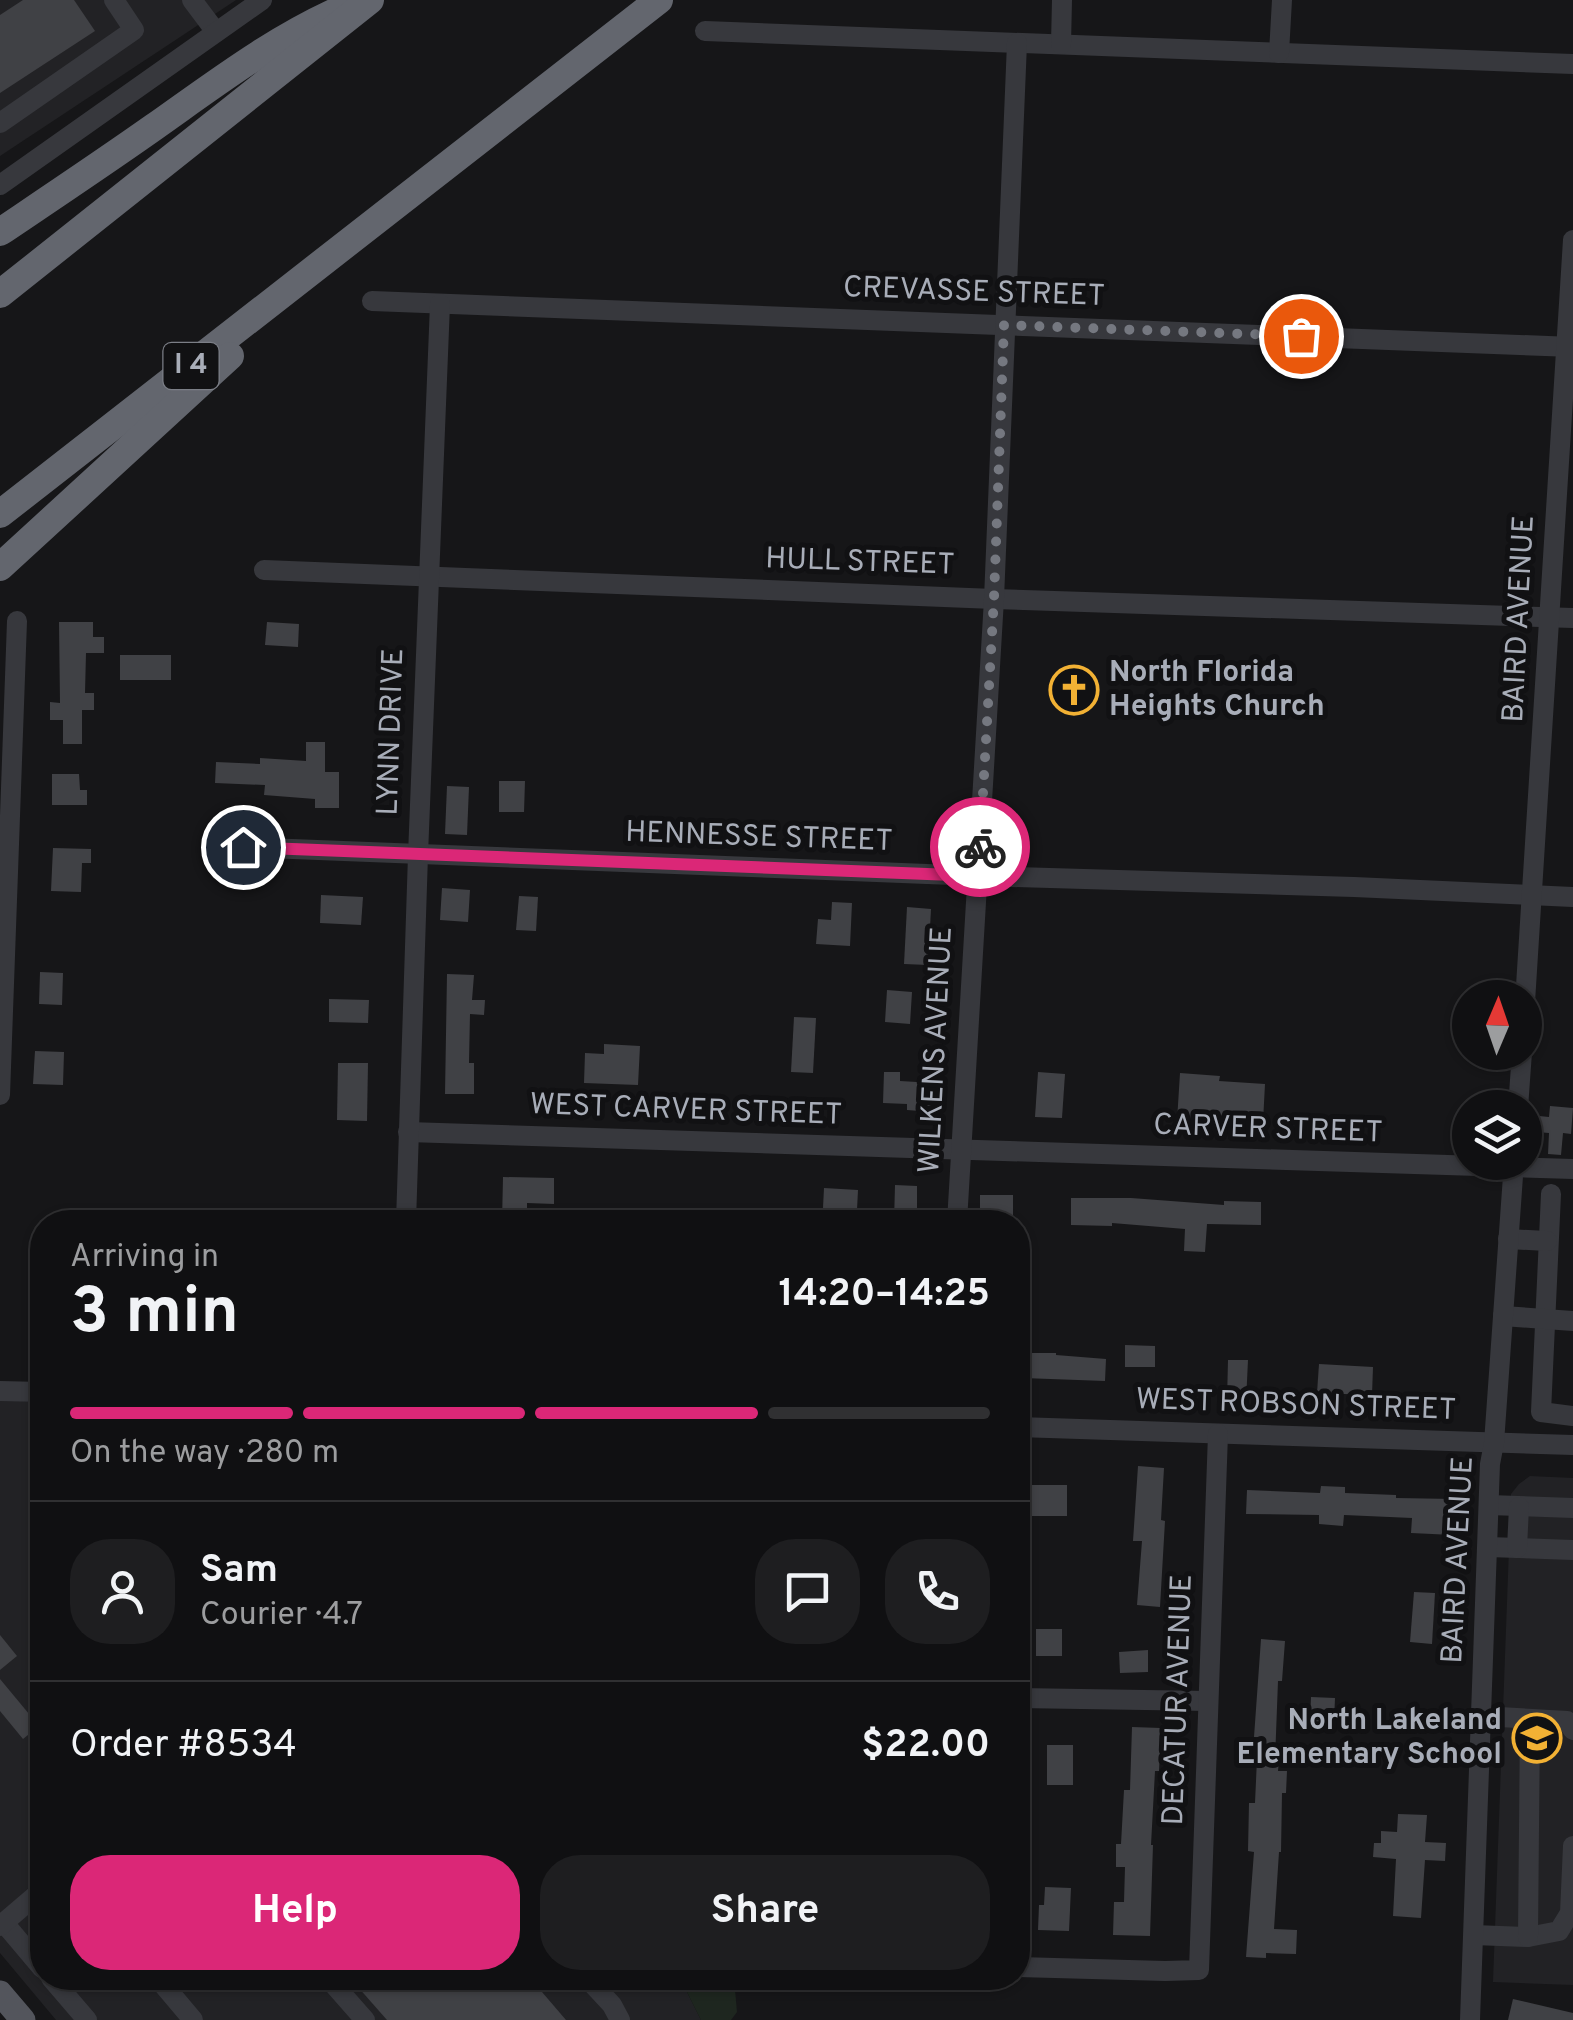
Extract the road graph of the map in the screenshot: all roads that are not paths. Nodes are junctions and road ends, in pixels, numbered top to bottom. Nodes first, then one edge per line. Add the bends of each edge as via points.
1 (114, 0) edge
2 (192, 0) edge
3 (262, 0) edge
4 (367, 0) edge
5 (659, 0) edge
6 (1062, 0) edge
7 (1282, 0) edge
8 (705, 31) dead end
9 (216, 32) junction
10 (1017, 43) junction
11 (1061, 44) junction
12 (1279, 52) junction
13 (1573, 64) edge
14 (0, 123) edge
15 (0, 185) edge
16 (382, 217) junction
17 (0, 232) edge
18 (1573, 240) edge
19 (0, 294) edge
20 (372, 301) dead end
21 (440, 304) junction
22 (1004, 325) junction
23 (1570, 347) edge
24 (0, 514) edge
25 (0, 567) edge
26 (264, 570) dead end
27 (429, 576) junction
28 (994, 598) junction
29 (1550, 617) junction
30 (1573, 618) edge
31 (17, 621) dead end
32 (243, 847) dead end
33 (418, 855) junction
34 (978, 876) junction
35 (1532, 896) junction
36 (1573, 897) edge
37 (2, 950) edge
38 (1526, 980) edge
39 (0, 1095) edge
40 (408, 1132) junction
41 (961, 1150) junction
42 (1452, 1163) edge
43 (1542, 1167) edge
44 (1573, 1169) edge
45 (1513, 1180) edge
46 (1551, 1194) dead end
47 (406, 1210) edge
48 (958, 1210) edge
49 (1508, 1239) junction
50 (1547, 1241) junction
51 (1503, 1316) junction
52 (1544, 1319) junction
53 (1573, 1321) edge
54 (0, 1391) edge
55 (30, 1392) edge
56 (1573, 1416) edge
57 (1030, 1427) edge
58 (1218, 1434) junction
59 (1494, 1442) junction
60 (1573, 1445) edge
61 (1489, 1505) junction
62 (1520, 1507) junction
63 (1573, 1508) edge
64 (1488, 1547) junction
65 (1518, 1548) junction
66 (1573, 1550) edge
67 (1030, 1698) edge
68 (1208, 1701) junction
69 (1482, 1716) junction
70 (1530, 1719) junction
71 (1573, 1730) edge
72 (1573, 1846) edge
73 (30, 1900) edge
74 (2, 1924) edge
75 (1474, 1935) junction
76 (1528, 1937) junction
77 (30, 1955) edge
78 (1030, 1967) edge
79 (61, 1990) edge
80 (168, 1990) edge
81 (339, 1990) edge
82 (598, 1990) edge
83 (0, 1994) edge
84 (23, 2020) edge
85 (87, 2020) edge
86 (193, 2020) edge
87 (365, 2020) edge
88 (620, 2020) edge
89 (1470, 2020) edge

1 - 14 street via 134,30
2 - 9 street
3 - 9 street
4 - 17 highway via 309,24 229,74
4 - 19 highway
5 - 16 highway, I 4
6 - 11 street
7 - 12 street
8 - 10 street
9 - 15 street
10 - 11 street
10 - 22 street, WILKENS AVENUE
11 - 12 street
12 - 13 street
16 - 24 highway, I 4
16 - 25 highway
18 - 23 street, BAIRD AVENUE
20 - 21 street, CREVASSE STREET
21 - 22 street, CREVASSE STREET
21 - 27 street, LYNN DRIVE
22 - 23 street, CREVASSE STREET
22 - 28 street, WILKENS AVENUE
23 - 29 street, BAIRD AVENUE
26 - 27 street, HULL STREET
27 - 28 street, HULL STREET
27 - 33 street, LYNN DRIVE
28 - 29 street, HULL STREET
28 - 34 street, WILKENS AVENUE
29 - 30 street, HULL STREET
29 - 35 street, BAIRD AVENUE
31 - 37 street
32 - 33 street, HENNESSE STREET
33 - 34 street, HENNESSE STREET
33 - 40 street, LYNN DRIVE
34 - 35 street, HENNESSE STREET
34 - 41 street, WILKENS AVENUE
35 - 36 street, HENNESSE STREET
35 - 38 street, BAIRD AVENUE
37 - 39 street
40 - 41 street, WEST CARVER STREET
40 - 47 street, LYNN DRIVE
41 - 42 street, CARVER STREET
41 - 48 street, WILKENS AVENUE
43 - 44 street, CARVER STREET
45 - 49 street, BAIRD AVENUE
46 - 50 street
49 - 50 street
49 - 51 street, BAIRD AVENUE
50 - 52 street
51 - 52 street
51 - 59 street, BAIRD AVENUE
52 - 53 street
52 - 56 street via 1541,1412
54 - 55 street
57 - 58 street, WEST ROBSON STREET
58 - 59 street, WEST ROBSON STREET
58 - 68 street, DECATUR AVENUE
59 - 60 street, WEST ROBSON STREET
59 - 61 street, BAIRD AVENUE
61 - 62 street
61 - 64 street, BAIRD AVENUE
62 - 63 street
62 - 65 street
64 - 65 street
64 - 69 street, BAIRD AVENUE
65 - 66 street
67 - 68 street
68 - 78 street, DECATUR AVENUE via 1200,1970
69 - 70 street
69 - 75 street, BAIRD AVENUE
70 - 71 street via 1567,1721
70 - 76 street
72 - 76 street via 1570,1913 1558,1932
73 - 74 street
74 - 77 street
75 - 76 street
75 - 89 street, BAIRD AVENUE
79 - 85 street
80 - 86 street
81 - 87 street
82 - 88 street
83 - 84 main road

